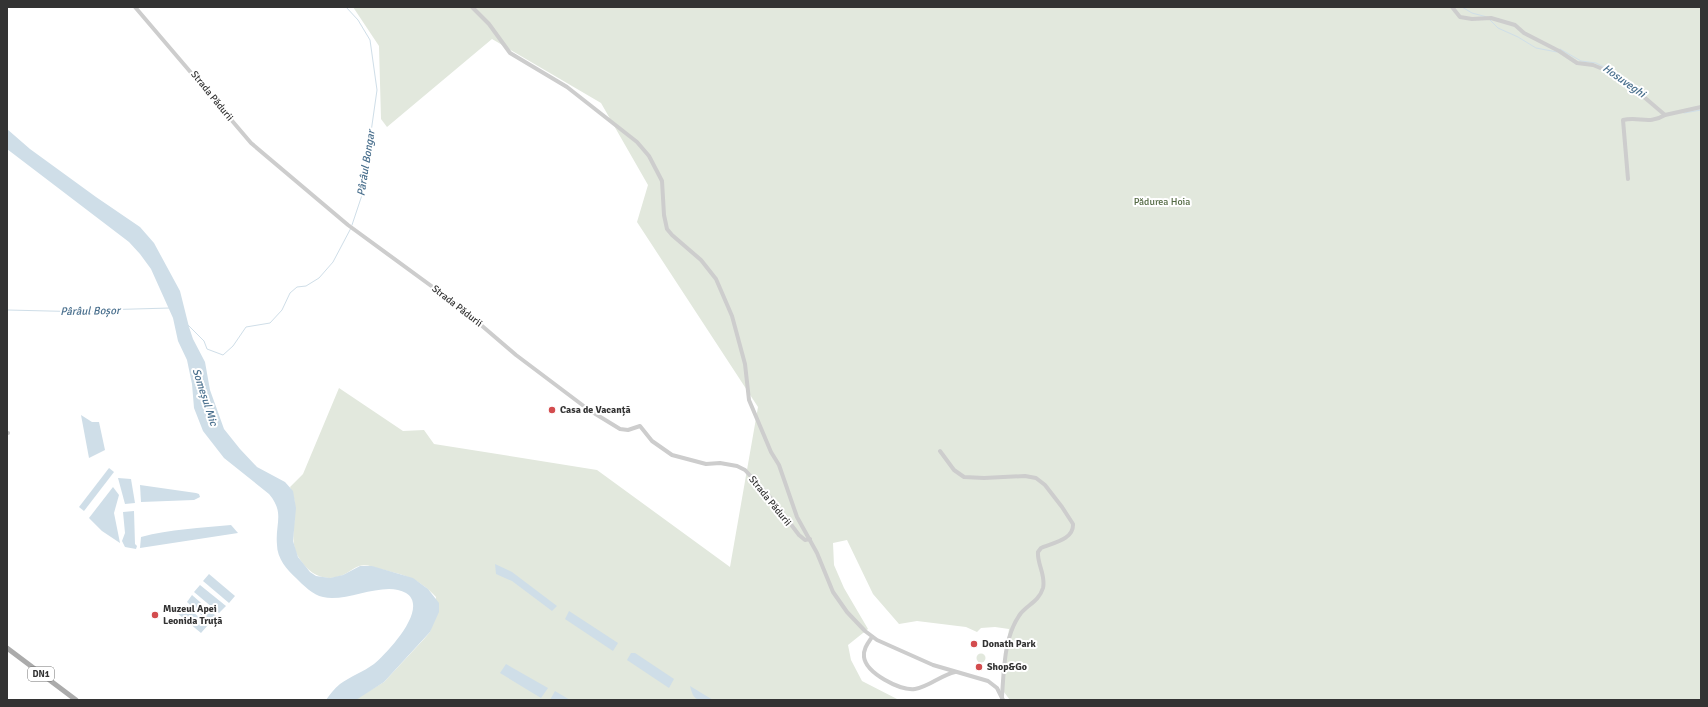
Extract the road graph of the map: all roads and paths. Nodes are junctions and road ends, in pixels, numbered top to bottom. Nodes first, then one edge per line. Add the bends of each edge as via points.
1 (135, 7) edge
2 (472, 7) edge
3 (1452, 7) edge
4 (1701, 106) edge
5 (1667, 115) junction
6 (1628, 179) dead end
7 (940, 451) dead end
8 (810, 539) junction
9 (872, 637) junction
10 (7, 648) edge
11 (955, 672) junction
12 (1002, 698) edge
13 (76, 700) edge

1 - 8 street, Strada Pădurii via 251,143 348,225 460,308 589,410 617,428 624,430 640,426 649,439 672,455 706,464 737,466 744,470 770,497 796,533 804,539
2 - 8 street, Strada Pădurii via 489,24 510,53 567,87 637,142 649,156 662,181 667,229 710,270 731,314 747,369 749,400 770,452 780,468 796,514
3 - 5 street via 1460,17 1488,18 1514,25 1577,63 1597,66 1624,80
4 - 5 street
5 - 6 street via 1651,121 1623,120
7 - 12 street via 954,470 964,477 1036,478 1062,507 1073,524 1073,530 1067,536 1041,548 1038,552 1044,576 1043,587 1036,600 1022,613 1012,629
8 - 9 street, Strada Pădurii via 835,596 856,623
9 - 11 street, Strada Pădurii via 902,652
9 - 11 street via 864,652 867,664 876,676 892,683 916,689
10 - 13 main road, DN1
11 - 12 street, Strada Pădurii via 988,681 997,688

